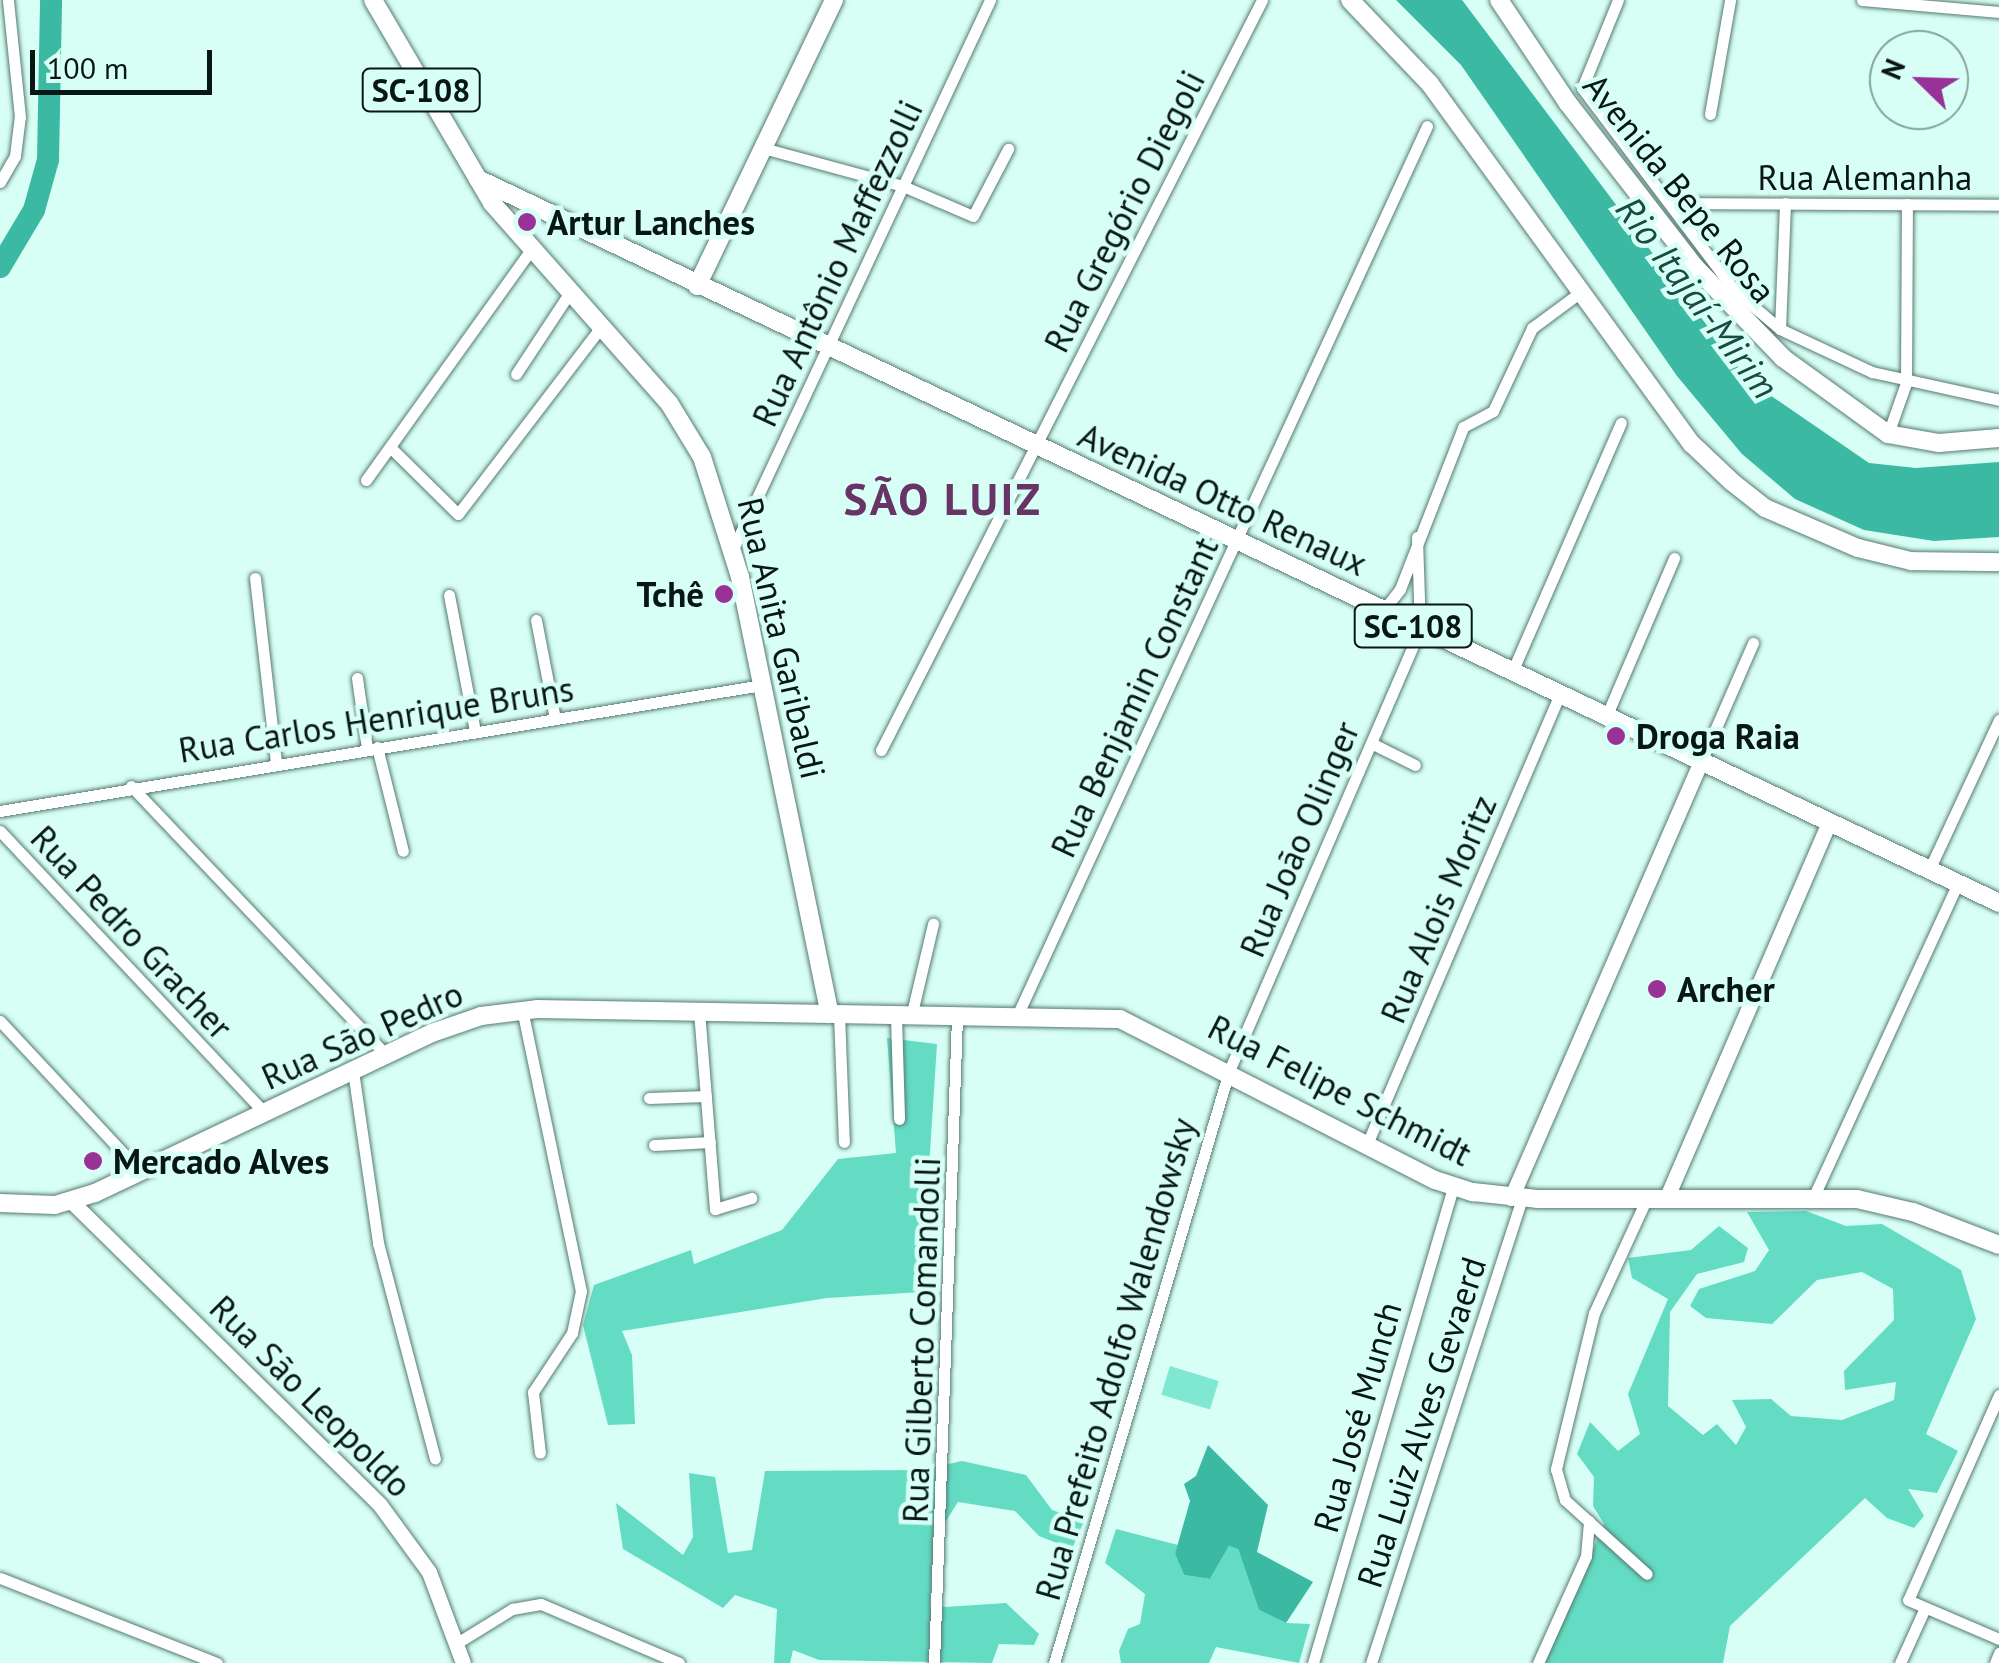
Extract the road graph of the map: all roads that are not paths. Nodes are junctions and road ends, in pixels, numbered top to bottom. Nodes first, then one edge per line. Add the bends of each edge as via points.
1 (373, 0) edge
2 (834, 0) edge
3 (990, 0) edge
4 (1262, 0) edge
5 (1350, 0) edge
6 (1499, 0) edge
7 (1618, 0) edge
8 (1730, 0) edge
9 (1862, 0) edge
10 (3, 2) edge
11 (1999, 12) edge
12 (1710, 114) dead end
13 (1427, 126) dead end
14 (763, 148) junction
15 (1008, 149) dead end
16 (474, 177) junction
17 (0, 182) edge
18 (903, 186) junction
19 (525, 201) junction
20 (1670, 202) junction
21 (1785, 204) junction
22 (1907, 204) junction
23 (1999, 205) edge
24 (511, 228) junction
25 (530, 251) junction
26 (697, 286) junction
27 (1582, 291) junction
28 (568, 296) junction
29 (600, 328) junction
30 (1780, 329) junction
31 (828, 348) junction
32 (516, 374) dead end
33 (1906, 383) junction
34 (1999, 400) edge
35 (1621, 423) dead end
36 (1888, 434) junction
37 (1999, 438) edge
38 (1035, 446) junction
39 (391, 448) junction
40 (366, 480) dead end
41 (1417, 537) junction
42 (1236, 541) junction
43 (733, 549) junction
44 (1674, 558) dead end
45 (1999, 562) edge
46 (255, 578) dead end
47 (449, 595) dead end
48 (1383, 611) junction
49 (536, 620) dead end
50 (1420, 629) junction
51 (1753, 643) dead end
52 (1512, 672) junction
53 (357, 678) dead end
54 (762, 686) junction
55 (1559, 695) junction
56 (1606, 717) junction
57 (554, 718) junction
58 (1999, 720) edge
59 (476, 731) junction
60 (1370, 743) junction
61 (372, 748) junction
62 (881, 750) dead end
63 (1701, 762) junction
64 (276, 763) junction
65 (1416, 765) dead end
66 (131, 786) junction
67 (0, 811) edge
68 (1829, 822) junction
69 (0, 831) edge
70 (403, 850) dead end
71 (1928, 870) junction
72 (1958, 884) junction
73 (1999, 903) edge
74 (934, 924) dead end
75 (522, 1010) junction
76 (699, 1012) junction
77 (834, 1014) junction
78 (904, 1016) junction
79 (957, 1018) junction
80 (1016, 1018) junction
81 (0, 1022) edge
82 (385, 1054) junction
83 (353, 1071) junction
84 (1228, 1071) junction
85 (706, 1096) junction
86 (649, 1098) dead end
87 (264, 1113) junction
88 (900, 1119) dead end
89 (710, 1142) junction
90 (844, 1142) dead end
91 (654, 1144) dead end
92 (1368, 1144) junction
93 (141, 1172) junction
94 (1453, 1187) junction
95 (751, 1198) dead end
96 (1517, 1198) junction
97 (1813, 1198) junction
98 (1646, 1200) junction
99 (1666, 1200) junction
100 (72, 1202) junction
101 (0, 1203) edge
102 (1999, 1245) edge
103 (1997, 1403) edge
104 (540, 1453) dead end
105 (436, 1459) dead end
106 (1589, 1521) junction
107 (1648, 1574) dead end
108 (0, 1578) edge
109 (1925, 1608) junction
110 (1999, 1639) edge
111 (457, 1642) junction
112 (1999, 1653) edge
113 (198, 1660) edge
114 (217, 1663) edge
115 (463, 1663) edge
116 (679, 1663) edge
117 (934, 1663) edge
118 (1054, 1663) edge
119 (1313, 1663) edge
120 (1371, 1663) edge
121 (1538, 1663) edge
122 (1900, 1663) edge
123 (1995, 1663) edge

1 - 16 main road, SC-108
2 - 14 main road
3 - 18 street, Rua Antônio Maffezzolli
4 - 38 street, Rua Gregório Diegoli
5 - 27 main road via 1430,84
6 - 36 main road, Avenida Bepe Rosa via 1603,151 1720,297 1822,391
7 - 20 street via 1582,88
8 - 12 street
9 - 11 street
10 - 17 street via 20,117 15,156
13 - 42 street, Rua Benjamin Constant
14 - 18 street
14 - 26 main road
15 - 18 street via 973,216
16 - 19 main road, Avenida Otto Renaux / SC-108
16 - 24 main road, Rua Anita Garibaldi / SC-108
18 - 31 street, Rua Antônio Maffezzolli
19 - 24 main road via 511,211
19 - 26 main road, Avenida Otto Renaux / SC-108
20 - 21 street, Rua Alemanha
20 - 30 street via 1734,290
21 - 22 street, Rua Alemanha
21 - 30 street
22 - 23 street, Rua Alemanha
22 - 33 street
24 - 25 main road, Rua Anita Garibaldi / SC-108
25 - 28 main road, Rua Anita Garibaldi / SC-108
25 - 39 street
26 - 31 main road, Avenida Otto Renaux / SC-108
27 - 41 street via 1532,328 1493,412 1463,427
27 - 45 main road via 1692,444 1765,508 1810,531 1911,560
28 - 29 main road, Rua Anita Garibaldi / SC-108
28 - 32 street
29 - 39 street via 458,514
29 - 43 main road, Rua Anita Garibaldi / SC-108 via 692,438
30 - 33 street
31 - 38 main road, Avenida Otto Renaux / SC-108
31 - 43 street, Rua Antônio Maffezzolli
33 - 34 street
33 - 36 street
35 - 52 street
36 - 37 main road, Avenida Bepe Rosa via 1939,443
38 - 42 main road, Avenida Otto Renaux / SC-108
38 - 62 street, Rua Gregório Diegoli
39 - 40 street
41 - 48 street via 1400,589
41 - 50 street
42 - 48 main road, Avenida Otto Renaux / SC-108
42 - 80 street, Rua Benjamin Constant
43 - 54 main road, Rua Anita Garibaldi / SC-108
44 - 56 street
46 - 64 street
47 - 59 street
48 - 50 main road, Avenida Otto Renaux / SC-108
49 - 57 street
50 - 52 main road, Avenida Otto Renaux / SC-108
50 - 60 street, Rua João Olinger
51 - 63 street
52 - 55 main road, Avenida Otto Renaux / SC-108
53 - 61 street
54 - 57 street, Rua Carlos Henrique Bruns
54 - 77 main road, Rua Anita Garibaldi / SC-108
55 - 56 main road, Avenida Otto Renaux / SC-108
55 - 92 street, Rua Alois Moritz
56 - 63 main road, Avenida Otto Renaux / SC-108
57 - 59 street, Rua Carlos Henrique Bruns
58 - 71 street
59 - 61 street, Rua Carlos Henrique Bruns
60 - 65 street
60 - 84 street, Rua João Olinger
61 - 64 street, Rua Carlos Henrique Bruns
61 - 70 street
63 - 68 main road, Avenida Otto Renaux / SC-108
63 - 96 street
64 - 66 street, Rua Carlos Henrique Bruns
66 - 67 street, Rua Carlos Henrique Bruns
66 - 82 street
68 - 71 main road, Avenida Otto Renaux / SC-108
68 - 99 street
69 - 87 street, Rua Pedro Gracher
71 - 72 main road, Avenida Otto Renaux / SC-108
72 - 73 main road, Avenida Otto Renaux / SC-108
72 - 97 street
74 - 78 street
75 - 76 main road, Rua São Pedro
75 - 82 main road, Rua São Pedro via 457,1023
75 - 104 street via 581,1291 572,1333 533,1392
76 - 77 main road, Rua São Pedro
76 - 85 street
77 - 78 main road, Rua Felipe Schmidt
77 - 90 street
78 - 79 main road, Rua Felipe Schmidt
78 - 88 street
79 - 80 main road, Rua Felipe Schmidt
79 - 117 street, Rua Gilberto Comandolli
80 - 84 main road, Rua Felipe Schmidt via 1133,1022
81 - 93 street
82 - 83 main road, Rua São Pedro
83 - 87 main road, Rua São Pedro
83 - 105 street via 378,1243
84 - 92 main road, Rua Felipe Schmidt
84 - 118 street, Rua Prefeito Adolfo Walendowsky
85 - 86 street
85 - 89 street
87 - 93 main road, Rua São Pedro
89 - 91 street
89 - 95 street via 715,1209
92 - 94 main road, Rua Felipe Schmidt
93 - 100 main road, Rua São Pedro
94 - 96 main road, Rua Felipe Schmidt
94 - 119 street, Rua José Munch
96 - 98 main road, Rua Felipe Schmidt
96 - 120 street, Rua Luiz Alves Gevaerd
97 - 99 main road, Rua Felipe Schmidt
97 - 102 main road, Rua Felipe Schmidt via 1913,1212
98 - 99 main road, Rua Felipe Schmidt
98 - 106 street via 1594,1312 1556,1469 1565,1500
100 - 101 main road, Rua São Pedro
100 - 111 street, Rua São Leopoldo via 380,1506 428,1572
103 - 109 street via 1908,1600
106 - 107 street
106 - 121 street via 1586,1556
108 - 113 street
109 - 110 street
109 - 122 street
111 - 115 street, Rua São Leopoldo
111 - 116 street via 520,1605 541,1604
112 - 123 street
113 - 114 street

